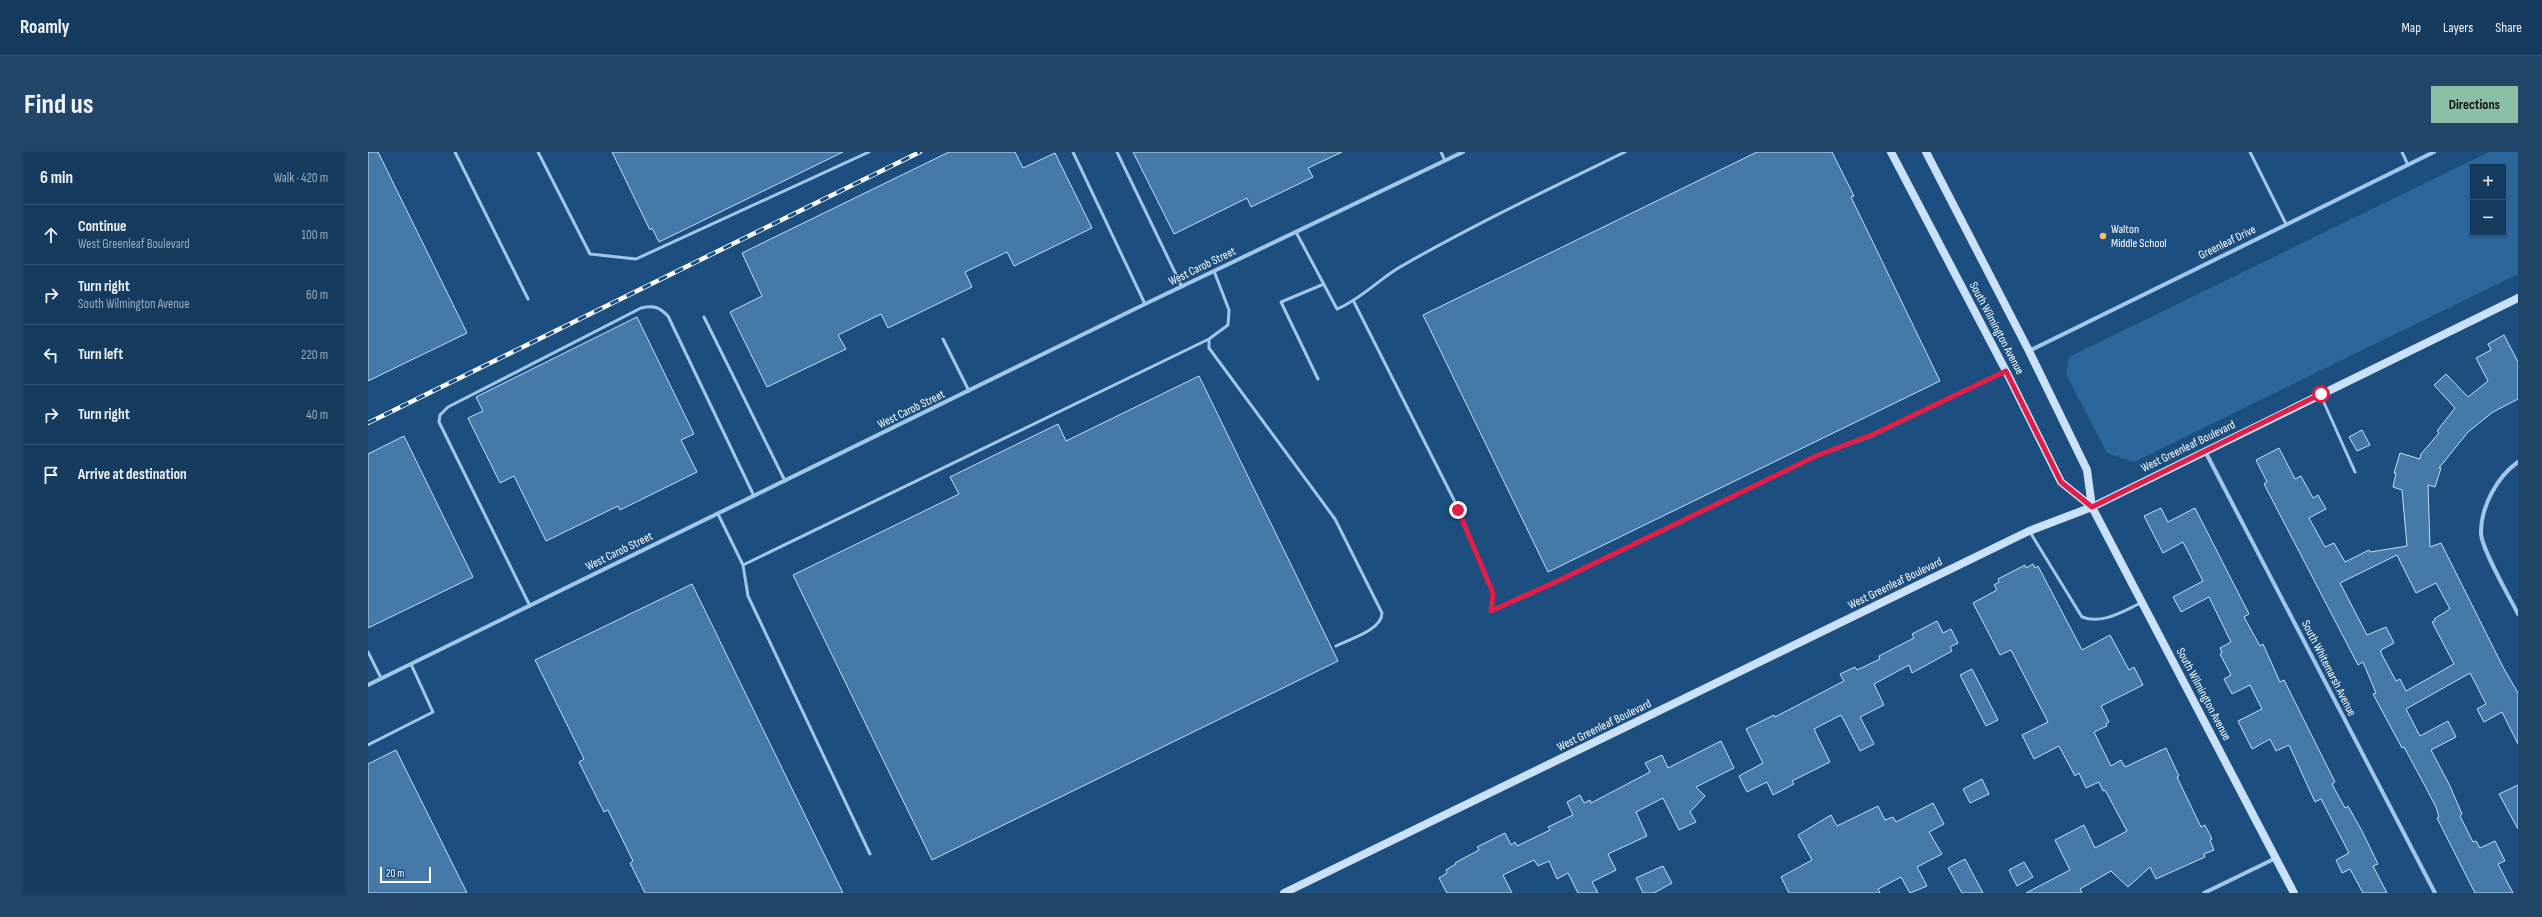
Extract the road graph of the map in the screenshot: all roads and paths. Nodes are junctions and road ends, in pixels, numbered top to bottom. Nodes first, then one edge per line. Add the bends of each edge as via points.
1 (455, 152) edge
2 (538, 152) edge
3 (868, 152) edge
4 (1073, 152) edge
5 (1117, 152) edge
6 (1440, 152) edge
7 (1463, 152) edge
8 (1625, 152) edge
9 (1891, 152) edge
10 (1926, 152) edge
11 (2250, 152) edge
12 (2402, 152) edge
13 (2434, 152) edge
14 (1445, 161) junction
15 (2408, 165) junction
16 (2286, 224) junction
17 (1296, 232) junction
18 (1214, 272) junction
19 (1324, 284) junction
20 (1182, 287) junction
21 (2518, 298) edge
22 (528, 299) dead end
23 (1354, 302) junction
24 (1145, 304) junction
25 (704, 317) dead end
26 (943, 338) dead end
27 (1209, 339) junction
28 (2029, 351) junction
29 (2006, 371) junction
30 (1318, 379) dead end
31 (969, 391) junction
32 (2321, 394) junction
33 (2206, 451) junction
34 (2518, 462) edge
35 (2355, 472) dead end
36 (785, 481) junction
37 (754, 496) junction
38 (2092, 507) junction
39 (718, 514) junction
40 (2029, 531) junction
41 (743, 565) junction
42 (2142, 602) junction
43 (530, 606) junction
44 (2518, 614) edge
45 (1336, 646) dead end
46 (368, 652) edge
47 (411, 664) junction
48 (381, 678) junction
49 (368, 685) edge
50 (368, 744) edge
51 (870, 854) dead end
52 (2276, 858) junction
53 (1284, 893) edge
54 (2204, 893) edge
55 (2294, 893) edge
56 (2435, 893) edge

1 - 22 lane
2 - 3 lane via 590,254 636,259
4 - 24 lane
5 - 20 lane
6 - 14 lane
7 - 14 street, West Carob Street
8 - 23 lane via 1400,267 1380,279
9 - 29 street, South Wilmington Avenue
10 - 28 street, South Wilmington Avenue
11 - 16 lane
12 - 15 lane
13 - 15 street, Greenleaf Drive
14 - 17 street, West Carob Street
15 - 16 street, Greenleaf Drive
16 - 28 street, Greenleaf Drive
17 - 18 street, West Carob Street
17 - 19 lane
18 - 20 street, West Carob Street
18 - 27 lane via 1230,310 1228,325
19 - 23 lane via 1337,309
19 - 30 lane via 1281,302
20 - 24 street, West Carob Street
21 - 32 street, West Greenleaf Boulevard
23 - 29 lane via 1458,510 1493,593 1491,611 1816,456 1874,434
24 - 31 street, West Carob Street
25 - 36 lane
26 - 31 lane
27 - 41 lane
27 - 45 lane via 1208,348 1336,519 1382,613 1382,619 1377,625
28 - 38 street, South Wilmington Avenue via 2087,470
29 - 38 street, South Wilmington Avenue via 2061,482
31 - 36 street, West Carob Street
32 - 33 street, West Greenleaf Boulevard
32 - 35 lane
33 - 38 street, West Greenleaf Boulevard
33 - 56 street, South Whitemarsh Avenue
34 - 44 street via 2506,471 2489,496 2481,534
36 - 37 street, West Carob Street
37 - 39 street, West Carob Street
37 - 43 lane via 668,316 660,308 641,308 448,407 440,415 439,422
38 - 40 street, West Greenleaf Boulevard
38 - 42 street, South Wilmington Avenue
39 - 41 lane
39 - 43 street, West Carob Street
40 - 42 lane via 2082,617 2092,621 2107,618
40 - 53 street, West Greenleaf Boulevard
41 - 51 lane via 748,596
42 - 52 street, South Wilmington Avenue
43 - 47 street, West Carob Street
46 - 48 lane
47 - 48 street, West Carob Street
47 - 50 lane via 433,712
48 - 49 street, West Carob Street
52 - 54 street
52 - 55 street, South Wilmington Avenue

